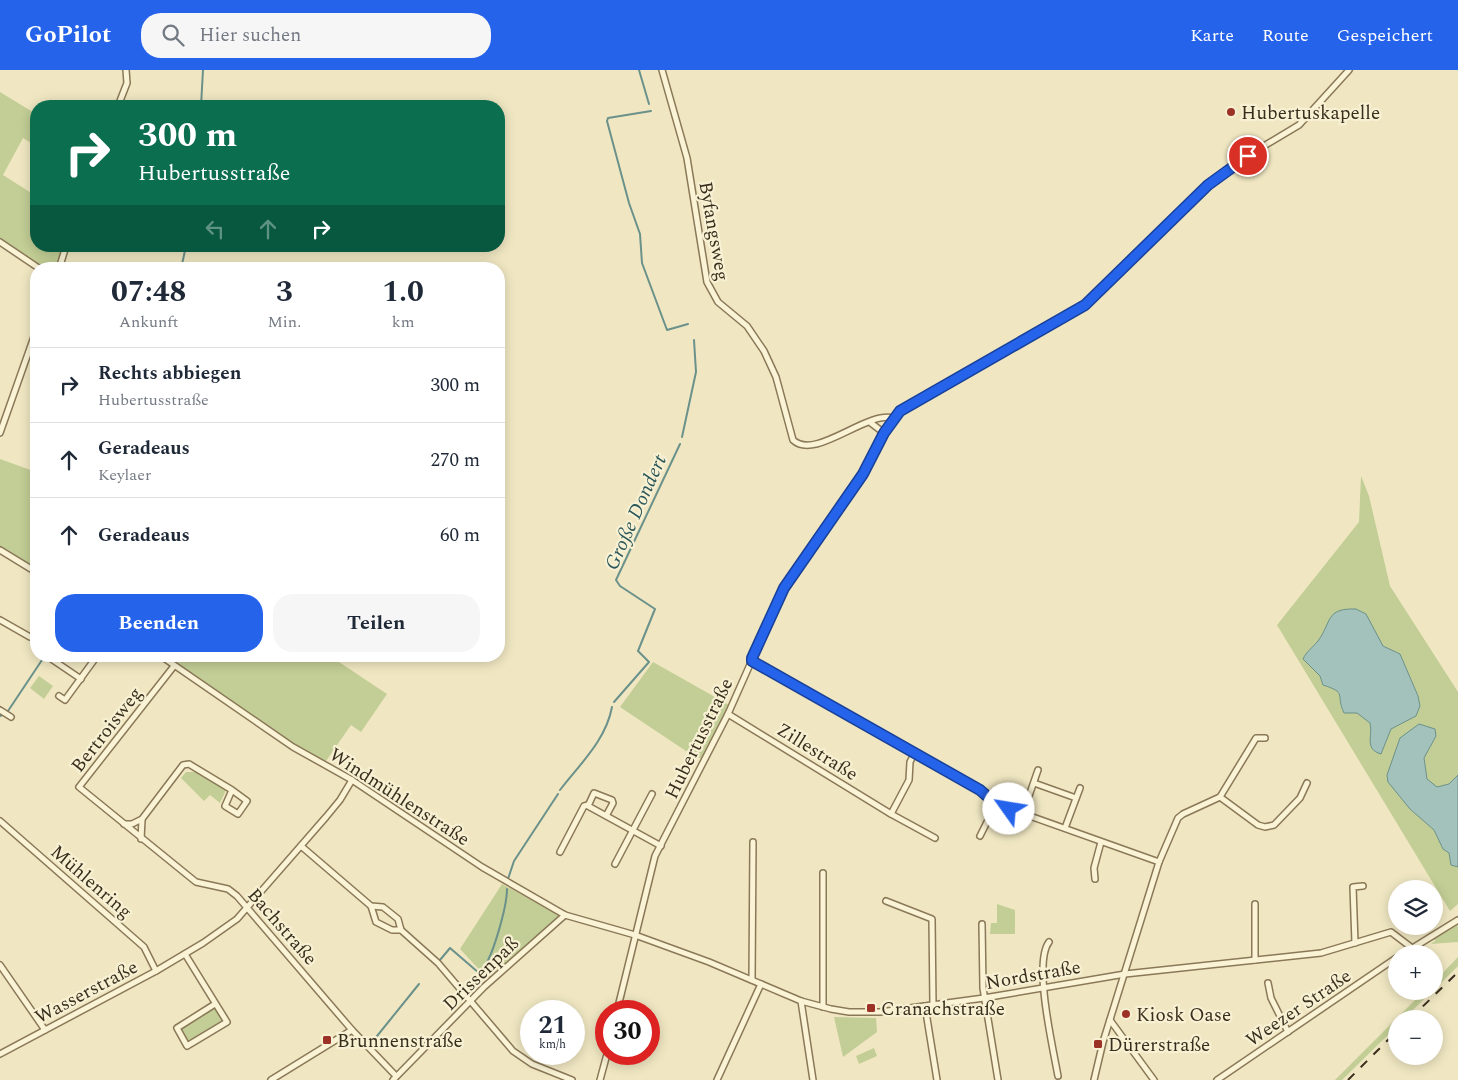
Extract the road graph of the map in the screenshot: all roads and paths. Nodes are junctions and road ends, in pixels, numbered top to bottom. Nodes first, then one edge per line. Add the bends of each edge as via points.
1 (126, 70) edge
2 (662, 70) edge
3 (1349, 70) edge
4 (120, 100) edge
5 (0, 242) edge
6 (30, 262) edge
7 (30, 348) edge
8 (892, 418) junction
9 (871, 423) junction
10 (0, 433) edge
11 (884, 433) junction
12 (0, 550) edge
13 (30, 568) edge
14 (0, 620) edge
15 (30, 637) dead end
16 (752, 661) junction
17 (56, 662) edge
18 (93, 662) edge
19 (169, 662) edge
20 (174, 666) junction
21 (81, 679) junction
22 (59, 696) dead end
23 (0, 710) edge
24 (728, 714) junction
25 (11, 716) dead end
26 (1265, 738) dead end
27 (914, 754) junction
28 (1038, 770) dead end
29 (352, 780) junction
30 (1034, 783) junction
31 (1307, 783) dead end
32 (79, 787) joint
33 (1080, 788) dead end
34 (232, 790) junction
35 (652, 794) dead end
36 (1220, 797) junction
37 (1076, 798) junction
38 (588, 804) junction
39 (996, 804) junction
40 (1023, 813) junction
41 (891, 814) junction
42 (606, 816) junction
43 (142, 819) junction
44 (0, 821) edge
45 (121, 823) junction
46 (1065, 828) junction
47 (633, 830) junction
48 (980, 836) dead end
49 (935, 838) dead end
50 (141, 839) junction
51 (753, 842) dead end
52 (1101, 842) junction
53 (301, 846) junction
54 (661, 846) junction
55 (560, 852) dead end
56 (1159, 862) junction
57 (615, 864) dead end
58 (823, 873) dead end
59 (1095, 879) dead end
60 (1363, 886) dead end
61 (886, 901) dead end
62 (1255, 904) dead end
63 (371, 906) junction
64 (249, 907) junction
65 (565, 915) junction
66 (1458, 920) edge
67 (982, 924) dead end
68 (401, 930) junction
69 (635, 935) junction
70 (1049, 942) dead end
71 (1355, 943) junction
72 (1408, 945) edge
73 (1417, 945) edge
74 (185, 954) junction
75 (1255, 960) junction
76 (1388, 963) edge
77 (0, 965) edge
78 (156, 971) junction
79 (1124, 974) junction
80 (752, 980) junction
81 (1268, 983) dead end
82 (761, 984) junction
83 (1043, 988) junction
84 (984, 998) junction
85 (620, 1000) edge
86 (471, 1002) junction
87 (801, 1002) junction
88 (215, 1004) junction
89 (933, 1004) junction
90 (925, 1006) junction
91 (823, 1007) junction
92 (1110, 1020) junction
93 (45, 1030) junction
94 (352, 1030) junction
95 (1288, 1032) junction
96 (0, 1054) edge
97 (604, 1065) edge
98 (1058, 1076) dead end
99 (394, 1078) edge
100 (271, 1080) edge
101 (572, 1080) edge
102 (600, 1080) edge
103 (717, 1080) edge
104 (813, 1080) edge
105 (937, 1080) edge
106 (998, 1080) edge
107 (1094, 1080) edge
108 (1154, 1080) edge
109 (1217, 1080) edge

1 - 4 street via 127,83
2 - 9 street, Byfangsweg via 687,158 706,282 718,302 746,326 764,351 776,377 793,440 802,446 813,446
3 - 8 street via 1299,125 1237,162 1208,185 1085,305 912,403
5 - 6 street
7 - 10 street
8 - 9 street, Byfangsweg
8 - 11 street, Hubertusstraße
9 - 11 street
11 - 16 street, Hubertusstraße via 863,474 784,588
12 - 13 street
14 - 15 street
16 - 24 street, Hubertusstraße
16 - 27 street
17 - 21 street
18 - 21 street
19 - 20 street, Windmühlenstraße
20 - 29 street, Windmühlenstraße via 293,747
20 - 32 street, Bertroisweg
21 - 22 street via 65,700
23 - 25 street
24 - 41 street, Zillestraße
24 - 54 street, Hubertusstraße
26 - 36 street via 1256,738
27 - 39 street via 980,790
27 - 41 street via 908,780
28 - 30 street
29 - 53 street, Wasserstraße via 340,800
29 - 65 street, Windmühlenstraße via 482,867
30 - 37 street
30 - 40 street
31 - 36 street via 1300,798 1274,825 1265,827
32 - 45 street, Bachstraße
33 - 37 street
34 - 34 street via 225,806 238,814 247,801
34 - 43 street via 189,764 183,765
35 - 47 street
36 - 56 street via 1178,818
37 - 46 street
38 - 42 street
38 - 42 street via 595,792 612,800
38 - 55 street
39 - 40 street
39 - 48 street
40 - 46 street
41 - 49 street, Zillestraße
42 - 47 street
43 - 45 street via 132,824
43 - 50 street
44 - 78 street, Mühlenring via 144,947
45 - 50 street, Bachstraße
46 - 52 street
47 - 54 street
47 - 57 street
50 - 64 street, Bachstraße via 196,882 228,889
51 - 80 street
52 - 56 street
52 - 59 street via 1094,868
53 - 63 street
53 - 64 street, Wasserstraße
54 - 69 street, Hubertusstraße via 655,856
56 - 79 street
58 - 91 street
60 - 71 street via 1353,887
61 - 89 street via 932,919
62 - 75 street
63 - 68 street via 383,907 398,919
63 - 68 street via 376,922 392,930
64 - 74 street, Wasserstraße via 237,919
64 - 94 street, Bachstraße
65 - 69 street, Windmühlenstraße
65 - 86 street, Drissenpaß
66 - 73 street
67 - 84 street
68 - 86 street via 438,963
69 - 80 street, Nordstraße
69 - 85 street, Hubertusstraße
70 - 83 street via 1044,949
71 - 72 street, Nordstraße via 1391,932
71 - 75 street, Nordstraße via 1321,953
74 - 78 street, Wasserstraße
74 - 88 street
75 - 79 street, Nordstraße
76 - 95 street, Weezer Straße
77 - 93 street
78 - 93 street, Wasserstraße
79 - 83 street, Nordstraße
79 - 92 street
80 - 82 street, Nordstraße
81 - 95 street via 1271,998
82 - 87 street, Nordstraße
82 - 103 street
83 - 84 street, Nordstraße
83 - 98 street
84 - 89 street, Nordstraße
84 - 106 street
86 - 99 street, Drissenpaß
86 - 101 street via 512,1051 532,1064
87 - 91 street, Nordstraße
87 - 104 street
88 - 88 street via 177,1028 187,1046 227,1022
89 - 90 street, Nordstraße
90 - 91 street, Nordstraße via 872,1013
90 - 105 street
92 - 107 street
92 - 108 street
93 - 96 street, Wasserstraße
94 - 99 street, Bachstraße
94 - 100 street
95 - 109 street, Weezer Straße
97 - 102 street

